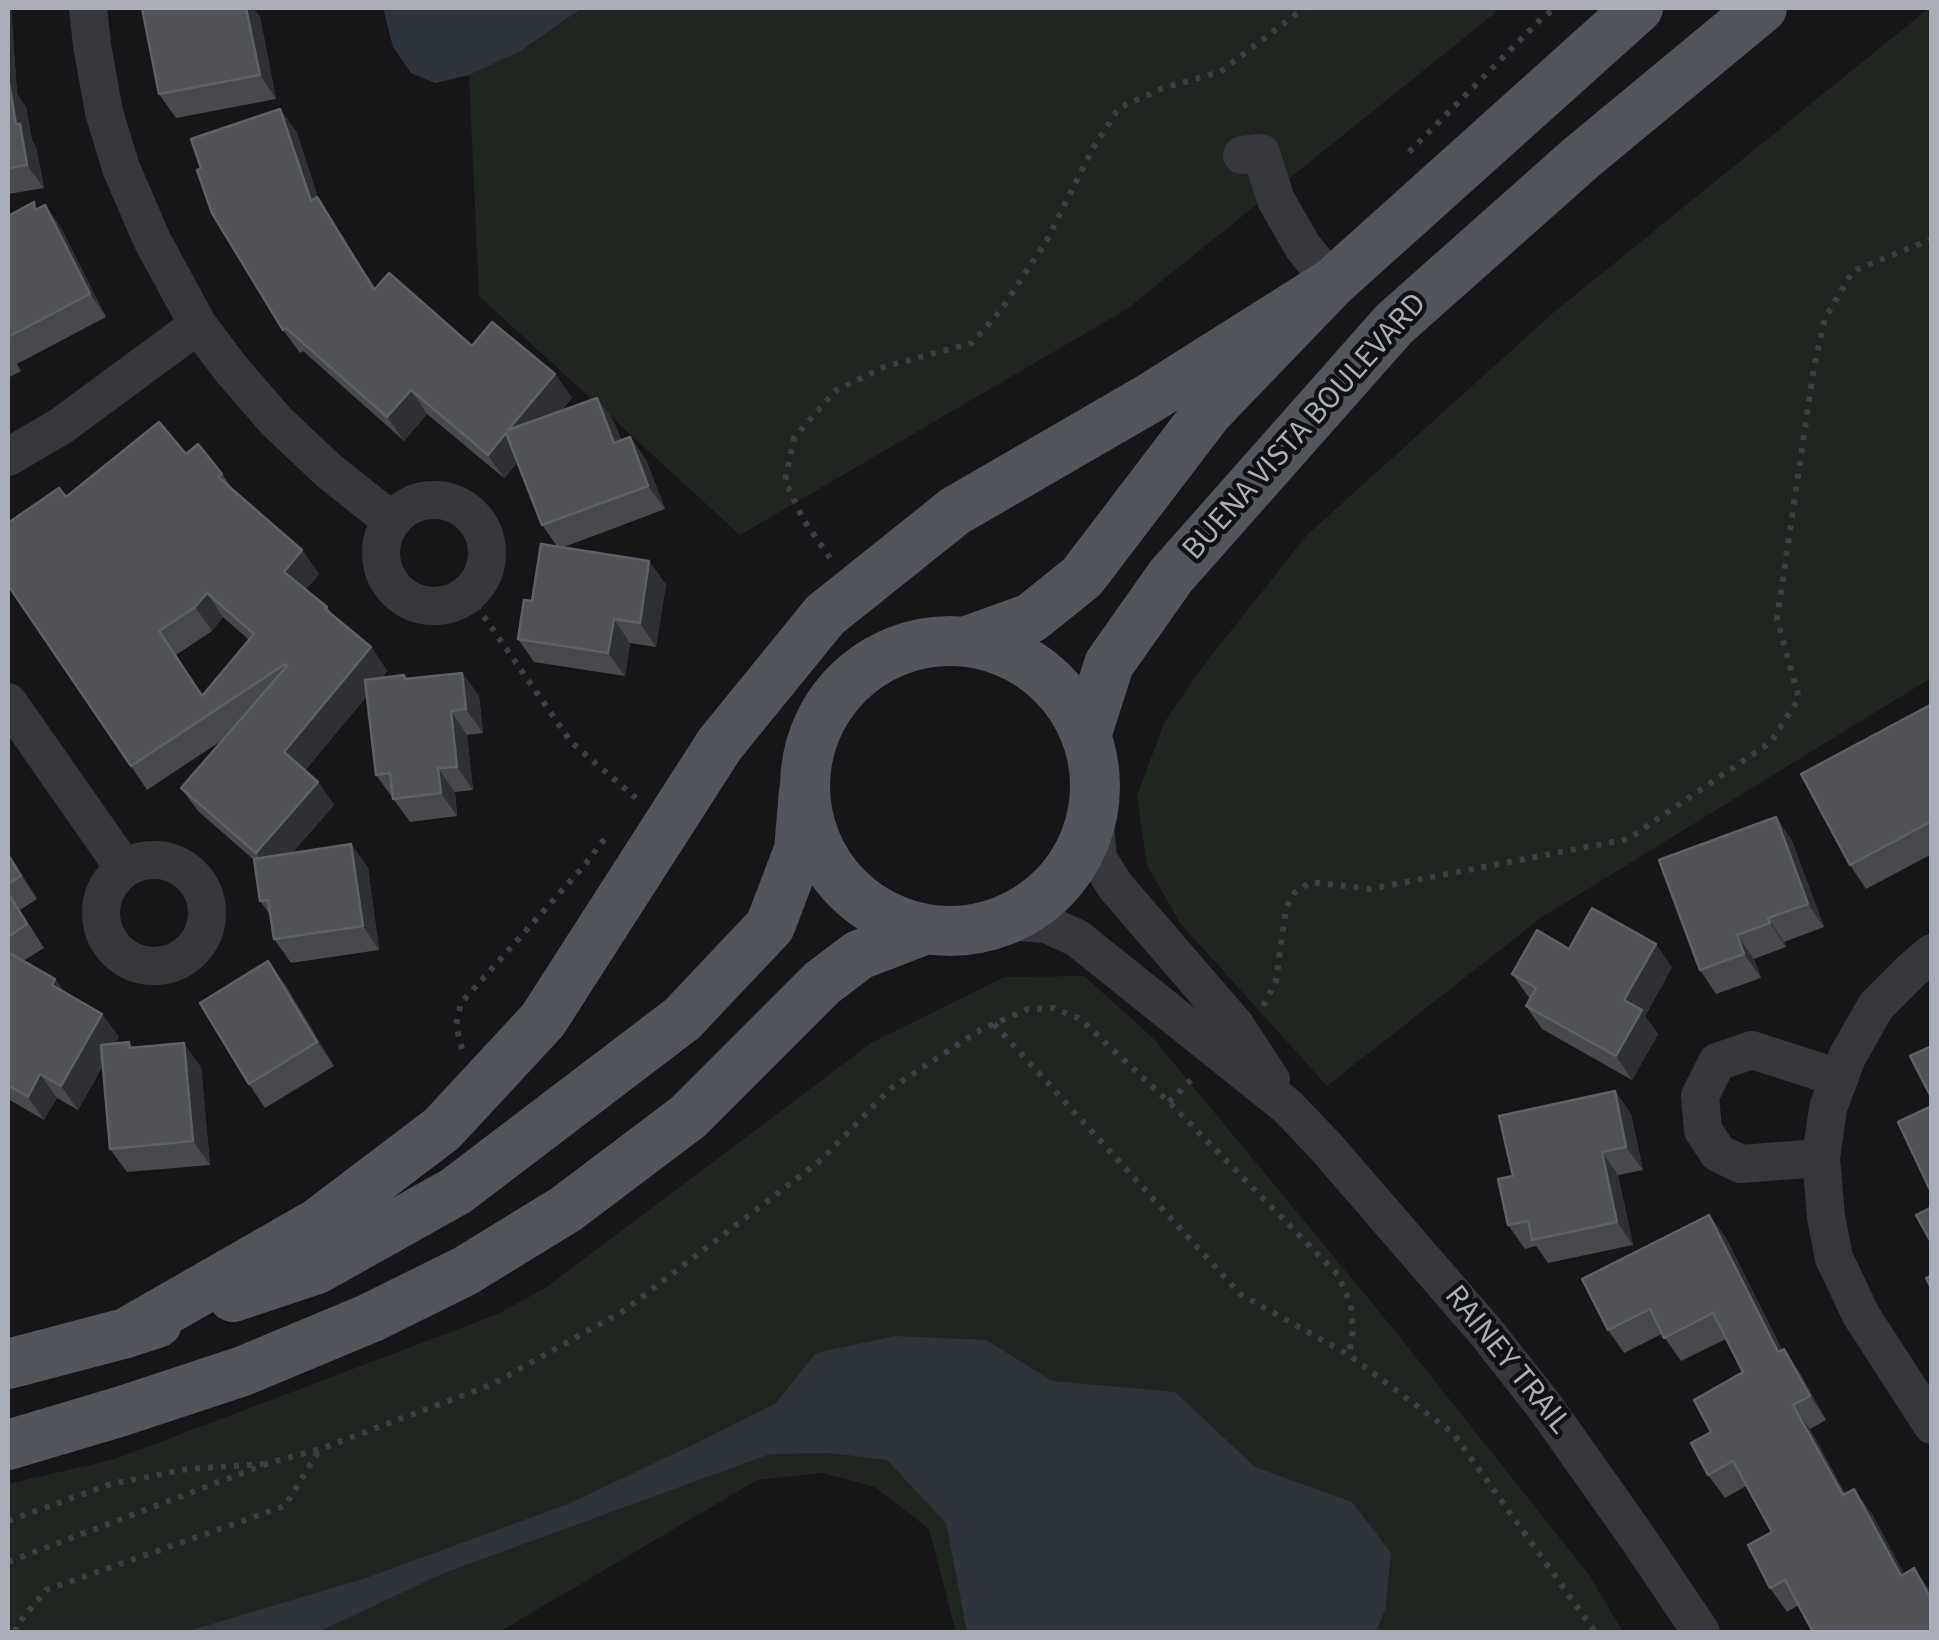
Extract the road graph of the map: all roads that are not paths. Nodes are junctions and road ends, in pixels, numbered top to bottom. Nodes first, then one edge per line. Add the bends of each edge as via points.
1 (88, 8) edge
2 (1638, 8) edge
3 (1762, 8) edge
4 (1242, 155) dead end
5 (1332, 282) junction
6 (198, 325) junction
7 (8, 457) edge
8 (392, 521) junction
9 (970, 640) junction
10 (8, 702) edge
11 (1087, 734) junction
12 (804, 792) junction
13 (1094, 813) junction
14 (124, 868) dead end
15 (1006, 921) junction
16 (924, 930) junction
17 (1932, 953) edge
18 (1839, 1078) junction
19 (1288, 1107) junction
20 (1821, 1158) junction
21 (126, 1334) junction
22 (8, 1364) edge
23 (1932, 1425) edge
24 (8, 1444) edge
25 (1702, 1632) edge

1 - 6 street via 104,112 121,168
2 - 5 main road
3 - 11 main road, BUENA VISTA BOULEVARD via 1394,324 1170,576 1109,664
4 - 5 street via 1261,153 1276,200
5 - 9 main road via 1207,413 1082,577 1030,618
5 - 21 main road via 955,511 825,615 720,744 543,1020 442,1129 318,1224
6 - 7 street
6 - 8 street via 276,421
8 - 8 street via 405,509 439,500 471,514 487,546 480,581 454,604 420,605 404,598 392,586 381,553
9 - 11 main road via 1033,667 1060,689
9 - 12 main road via 919,642 872,661 834,696 811,740
10 - 14 street
11 - 13 main road via 1096,773
12 - 16 main road via 811,830 828,866 854,896 887,918
12 - 21 main road via 798,850 770,926 682,1020 456,1191 317,1269
13 - 15 main road via 1077,858 1046,896
13 - 19 street, RAINEY TRAIL via 1098,859 1116,888 1235,1025
15 - 16 main road via 979,930
15 - 19 street, RAINEY TRAIL via 1046,924 1077,938
16 - 24 main road via 860,955 822,983 688,1117 566,1210 464,1271 242,1371
17 - 18 street via 1876,1006
18 - 20 street
18 - 20 street via 1752,1050 1716,1062 1700,1096 1703,1130 1718,1153 1741,1164
19 - 25 street, RAINEY TRAIL via 1522,1377
20 - 23 street via 1834,1258 1860,1315
21 - 22 main road

